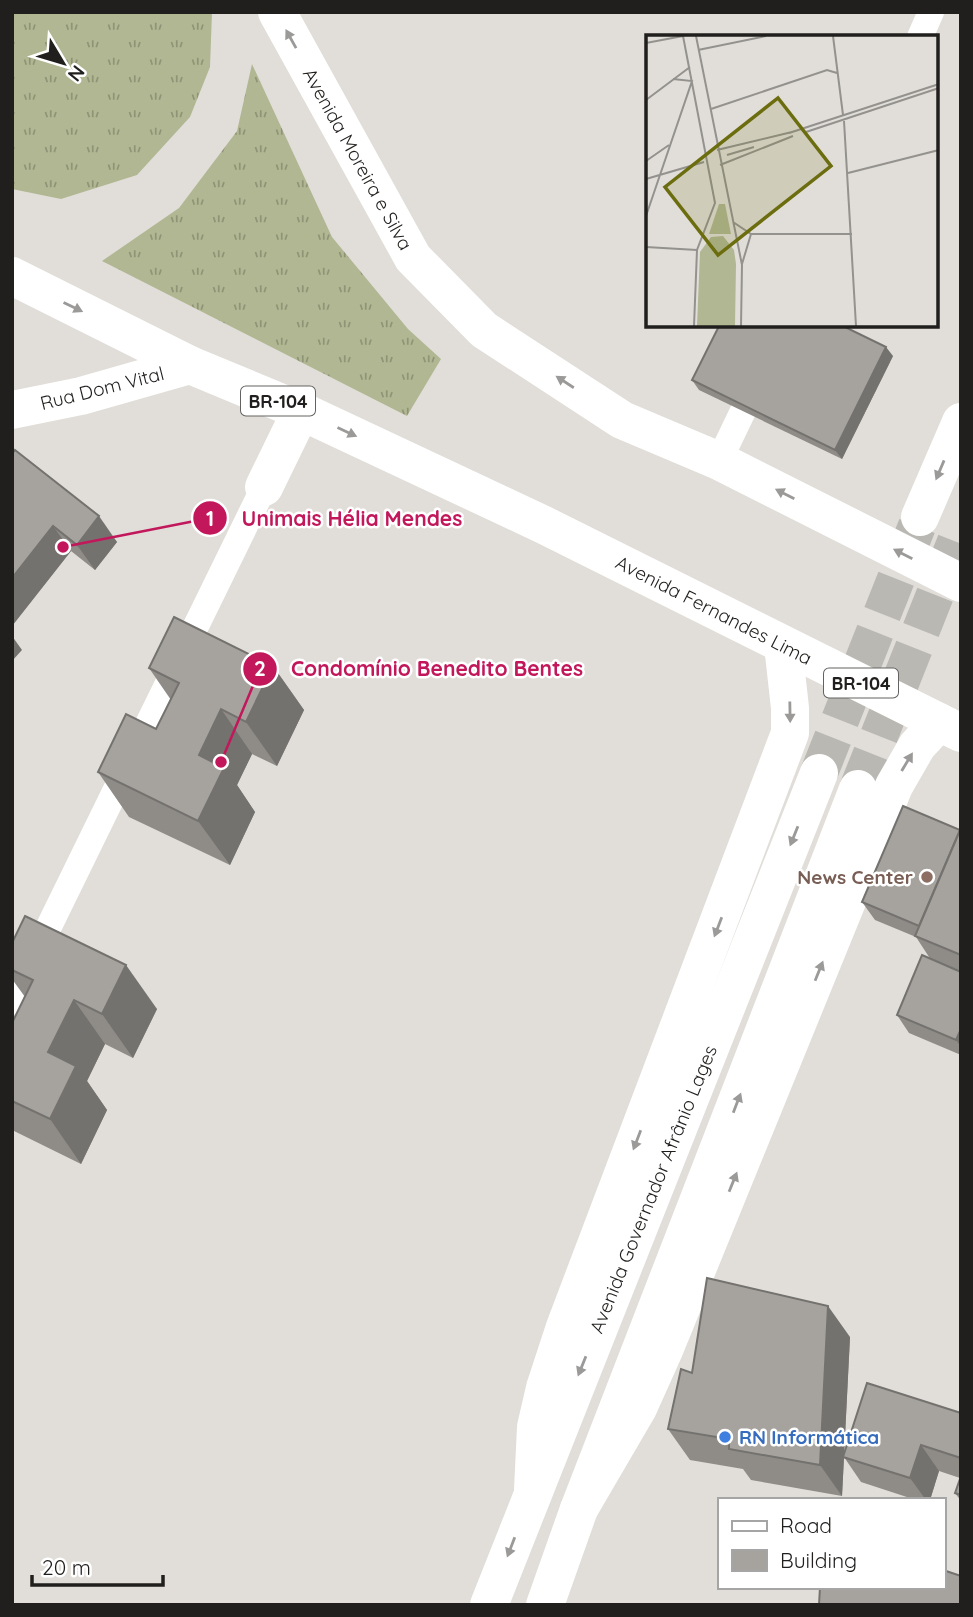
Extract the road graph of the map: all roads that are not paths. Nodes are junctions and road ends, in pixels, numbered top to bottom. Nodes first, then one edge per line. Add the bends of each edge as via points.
1 (277, 12) edge
2 (931, 12) edge
3 (921, 35) edge
4 (12, 276) edge
5 (190, 365) junction
6 (12, 410) edge
7 (301, 411) junction
8 (743, 411) edge
9 (961, 422) edge
10 (719, 461) junction
11 (264, 487) joint
12 (920, 517) tunnel mouth
13 (961, 583) edge
14 (783, 645) junction
15 (950, 727) edge
16 (819, 773) tunnel mouth
17 (858, 789) tunnel mouth
18 (12, 1002) edge
19 (533, 1490) junction
20 (579, 1509) junction
21 (489, 1605) edge
22 (545, 1605) edge

10 -> 1 main road, Avenida Moreira e Silva via 622,420 484,330 413,258
2 - 3 lane
4 -> 5 main road, BR-104
5 - 6 main road, Rua Dom Vital via 81,397
5 - 7 main road, BR-104
7 - 11 main road
7 -> 14 main road, Avenida Fernandes Lima / BR-104 via 544,524
8 - 10 lane
9 -> 12 main road
13 -> 10 main road
11 - 18 lane
14 - 15 main road, Avenida Fernandes Lima / BR-104
14 -> 19 main road via 790,733 549,1376 536,1427
20 -> 15 main road via 638,1408 664,1350 894,786 916,746
16 -> 19 main road, Avenida Governador Afrânio Lages
20 -> 17 main road
19 -> 21 main road, Avenida Governador Afrânio Lages
20 - 22 main road

